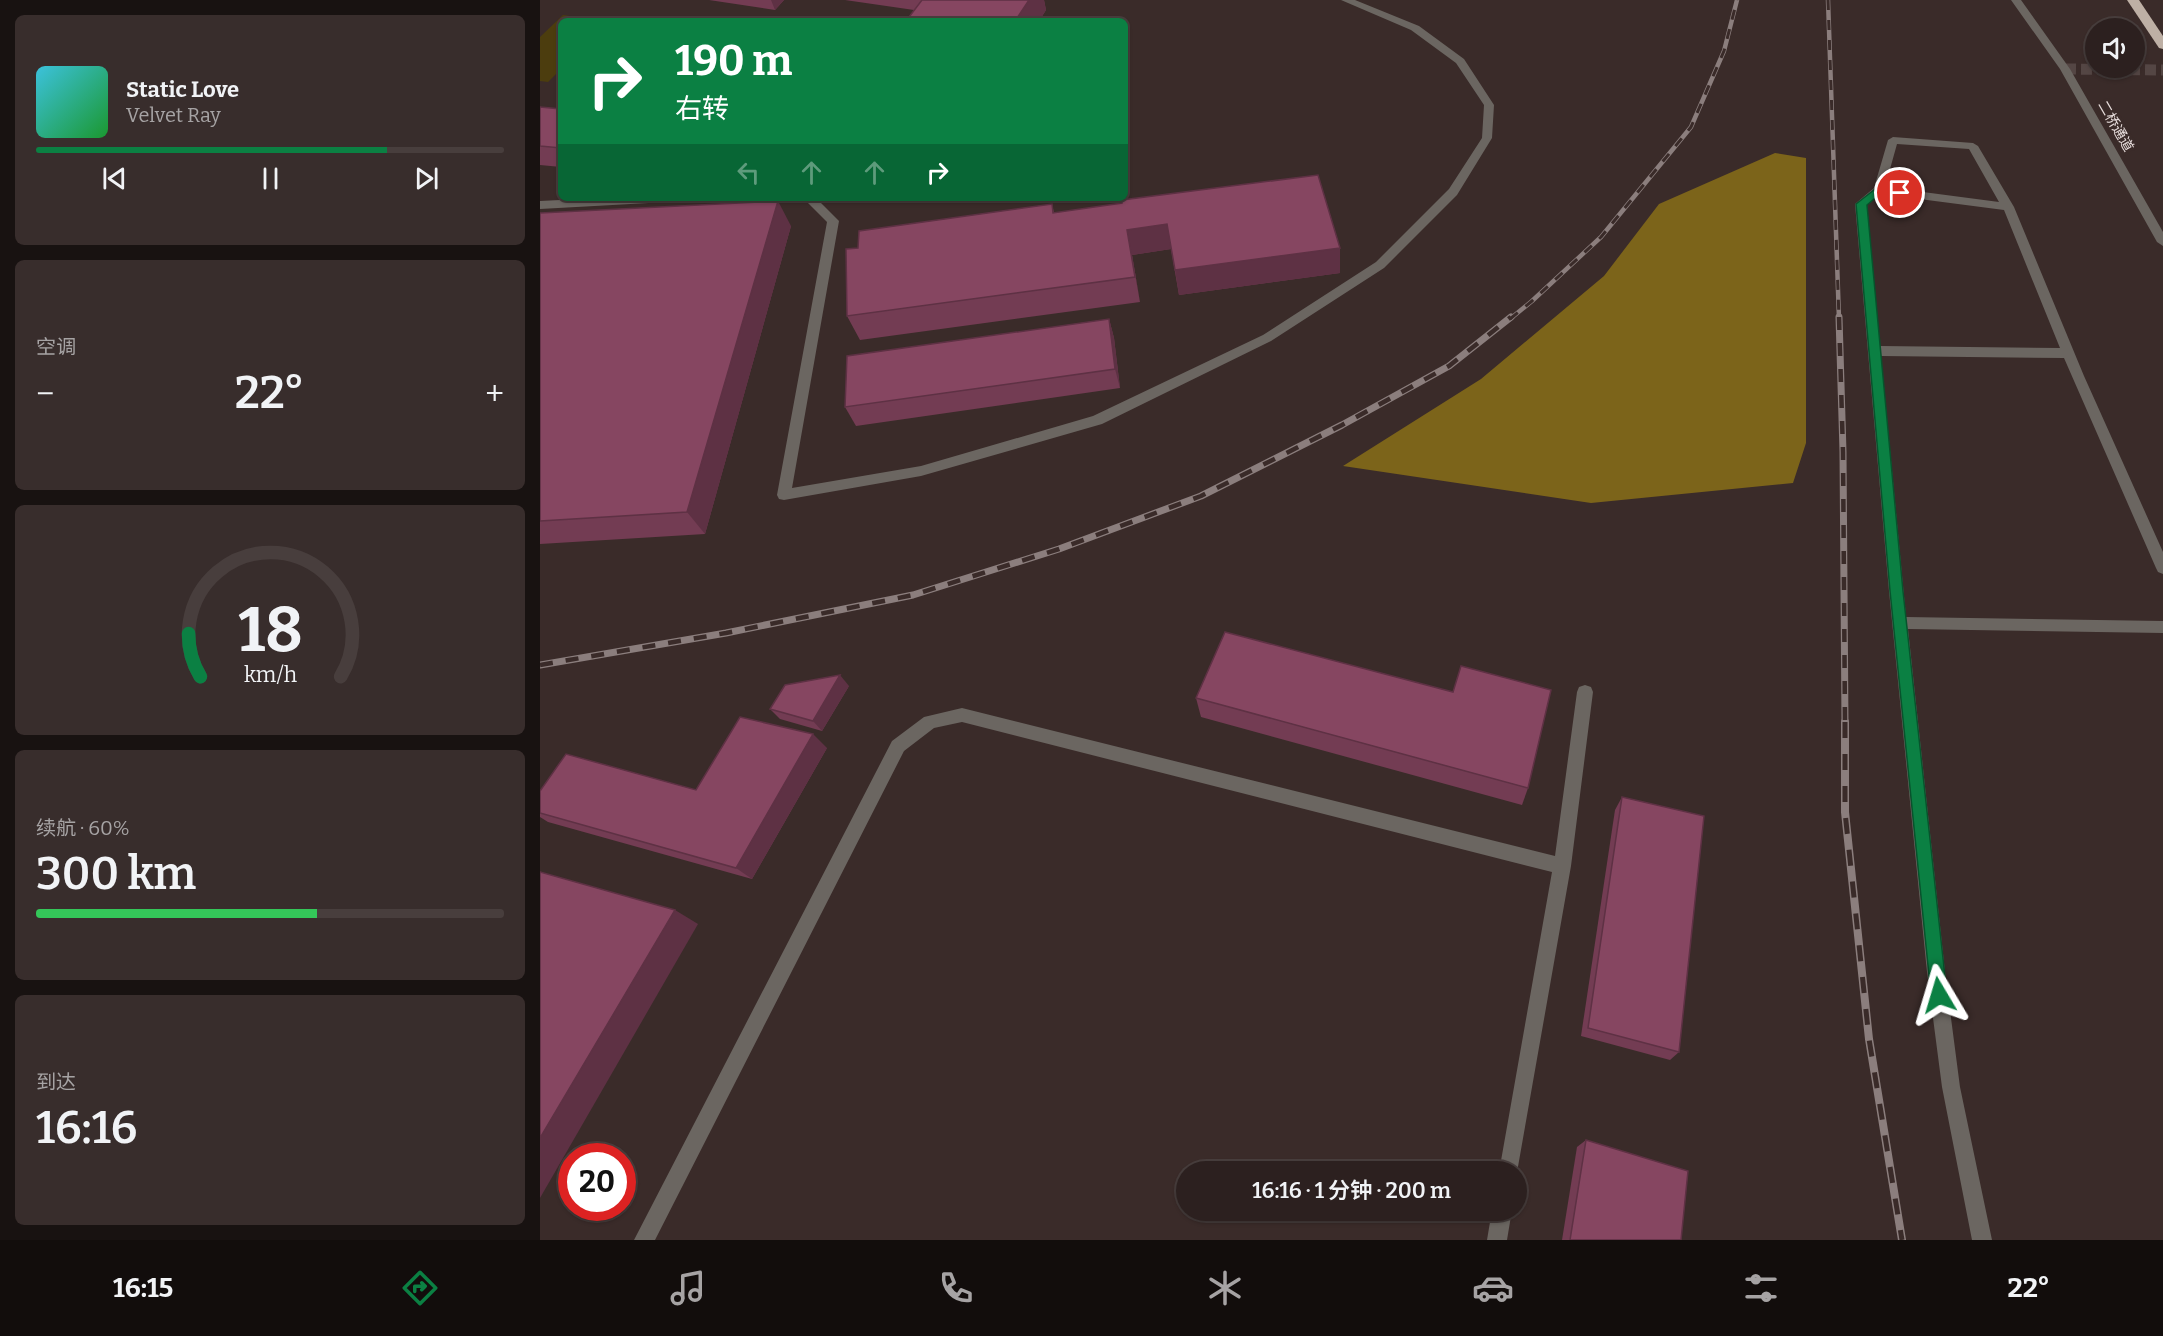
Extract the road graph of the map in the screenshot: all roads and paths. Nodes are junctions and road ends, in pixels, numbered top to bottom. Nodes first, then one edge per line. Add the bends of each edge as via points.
1 (1346, 0) edge
2 (2016, 0) edge
3 (2133, 0) edge
4 (2163, 45) edge
5 (1879, 190) junction
6 (613, 201) edge
7 (812, 201) edge
8 (540, 205) edge
9 (2008, 207) junction
10 (2163, 242) edge
11 (1875, 351) junction
12 (2068, 353) junction
13 (2163, 568) edge
14 (1900, 623) junction
15 (2163, 627) edge
16 (1585, 692) dead end
17 (1562, 866) junction
18 (1511, 1161) edge
19 (1500, 1221) edge
20 (644, 1240) edge
21 (1497, 1240) edge
22 (1982, 1240) edge

1 - 7 street via 1414,28 1460,61 1489,105 1487,138 1453,192 1380,265 1267,339 1097,420 921,471 784,495 833,220
2 - 10 street, 二桥通道 via 2065,69
3 - 4 highway
5 - 9 street
5 - 9 street via 1893,140 1973,146
5 - 11 street via 1861,204
6 - 8 street
9 - 12 street
11 - 12 street
11 - 14 street
12 - 13 street
14 - 15 street
14 - 22 street via 1939,995 1952,1087
16 - 17 street
17 - 18 street
17 - 20 street via 962,715 930,722 898,746
19 - 21 street

